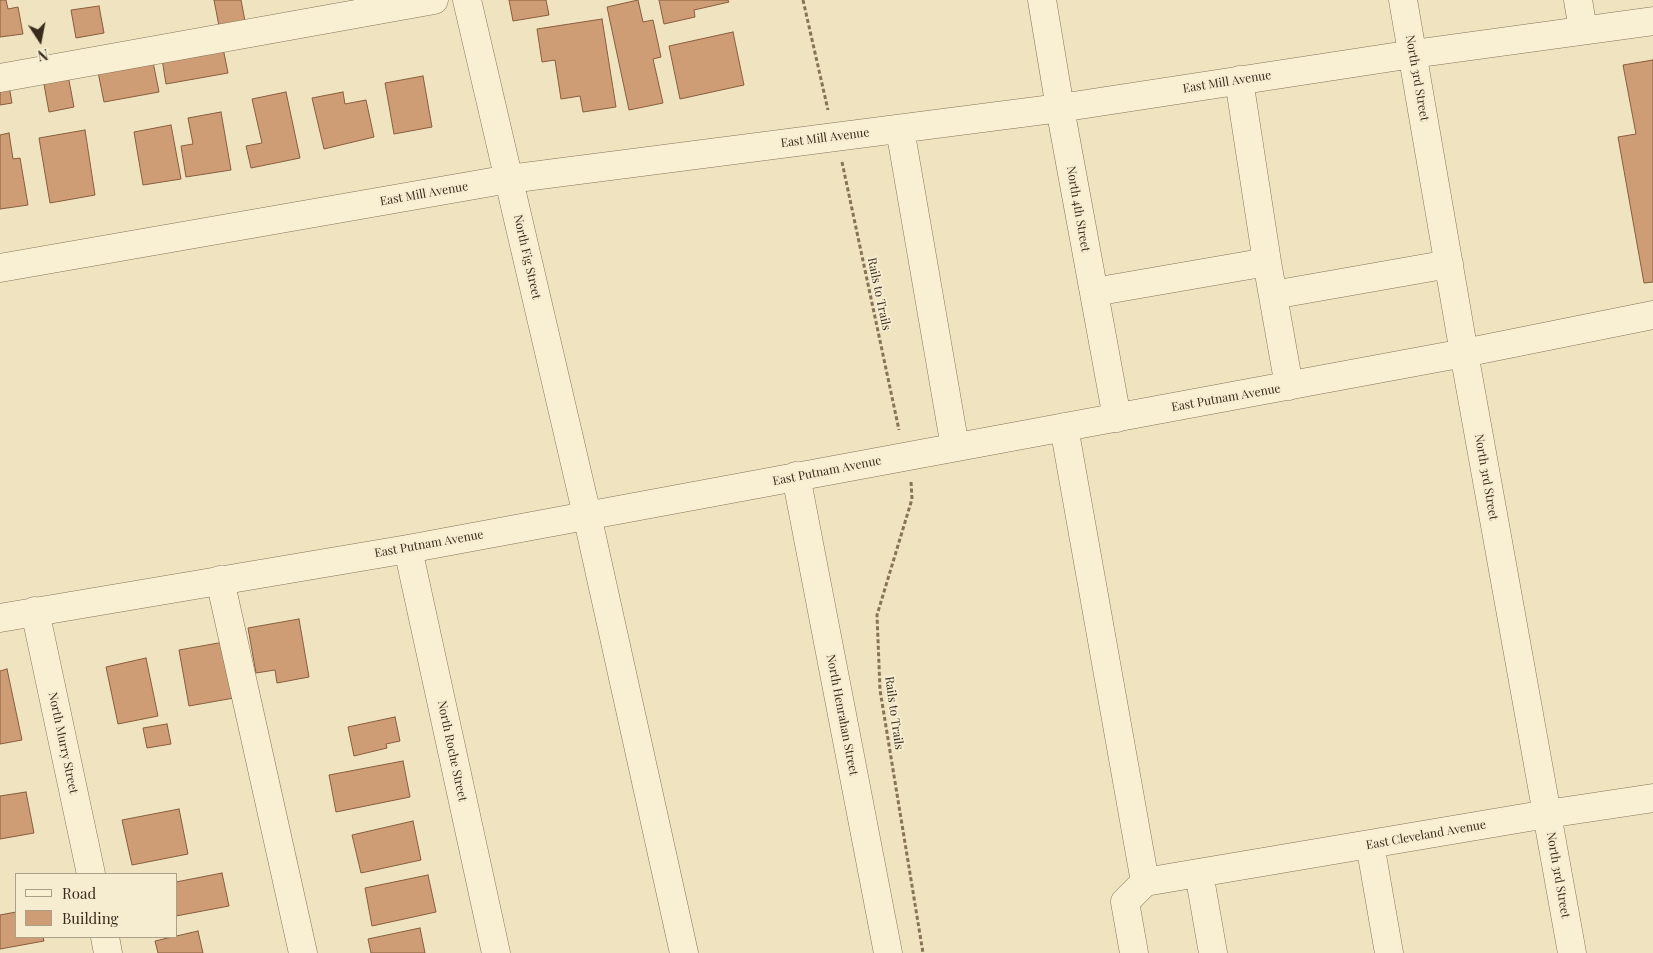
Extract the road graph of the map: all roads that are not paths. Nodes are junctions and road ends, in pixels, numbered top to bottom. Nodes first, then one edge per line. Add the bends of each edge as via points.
1 (434, 0) edge
2 (467, 0) edge
3 (1042, 0) edge
4 (1403, 0) edge
5 (1578, 0) edge
6 (1653, 21) edge
7 (1583, 30) junction
8 (1414, 54) junction
9 (0, 78) edge
10 (1239, 80) junction
11 (1060, 108) junction
12 (900, 129) junction
13 (508, 179) junction
14 (1267, 262) junction
15 (1449, 264) junction
16 (0, 268) edge
17 (1094, 292) junction
18 (1272, 295) junction
19 (1653, 314) edge
20 (1464, 353) junction
21 (1289, 386) junction
22 (1117, 418) junction
23 (1064, 427) junction
24 (955, 447) junction
25 (796, 476) junction
26 (587, 515) junction
27 (408, 549) junction
28 (220, 580) junction
29 (34, 611) junction
30 (0, 618) edge
31 (1653, 798) edge
32 (1547, 814) junction
33 (1370, 844) junction
34 (91, 873) edge
35 (1199, 873) junction
36 (1145, 882) junction
37 (105, 938) edge
38 (108, 953) edge
39 (303, 953) edge
40 (496, 953) edge
41 (684, 953) edge
42 (888, 953) edge
43 (1134, 953) edge
44 (1213, 953) edge
45 (1389, 953) edge
46 (1572, 953) edge

1 - 9 street
2 - 13 street, North Fig Street
3 - 11 street, North 4th Street
4 - 8 street, North 3rd Street
5 - 7 street
6 - 7 street, East Mill Avenue
7 - 8 street, East Mill Avenue
8 - 10 street, East Mill Avenue
8 - 15 street, North 3rd Street
10 - 11 street, East Mill Avenue
10 - 14 street
11 - 12 street, East Mill Avenue
11 - 17 street, North 4th Street
12 - 13 street, East Mill Avenue
12 - 24 street
13 - 16 street, East Mill Avenue
13 - 26 street, North Fig Street
14 - 17 street
14 - 18 street
15 - 18 street
15 - 20 street, North 3rd Street
17 - 22 street, North 4th Street
18 - 21 street
19 - 20 street, East Putnam Avenue
20 - 21 street, East Putnam Avenue
20 - 32 street, North 3rd Street
21 - 22 street, East Putnam Avenue
22 - 23 street, East Putnam Avenue
23 - 24 street, East Putnam Avenue
23 - 36 street
24 - 25 street, East Putnam Avenue
25 - 26 street, East Putnam Avenue
25 - 42 street, North Henrahan Street
26 - 27 street, East Putnam Avenue
26 - 41 street, North Fig Street
27 - 28 street, East Putnam Avenue
27 - 40 street, North Roche Street
28 - 29 street, East Putnam Avenue
28 - 39 street
29 - 30 street, East Putnam Avenue
29 - 34 street, North Murry Street
31 - 32 street, East Cleveland Avenue
32 - 33 street, East Cleveland Avenue
32 - 46 street, North 3rd Street
33 - 35 street, East Cleveland Avenue
33 - 45 street
35 - 36 street, East Cleveland Avenue
35 - 44 street
36 - 43 street via 1125,902
37 - 38 street

